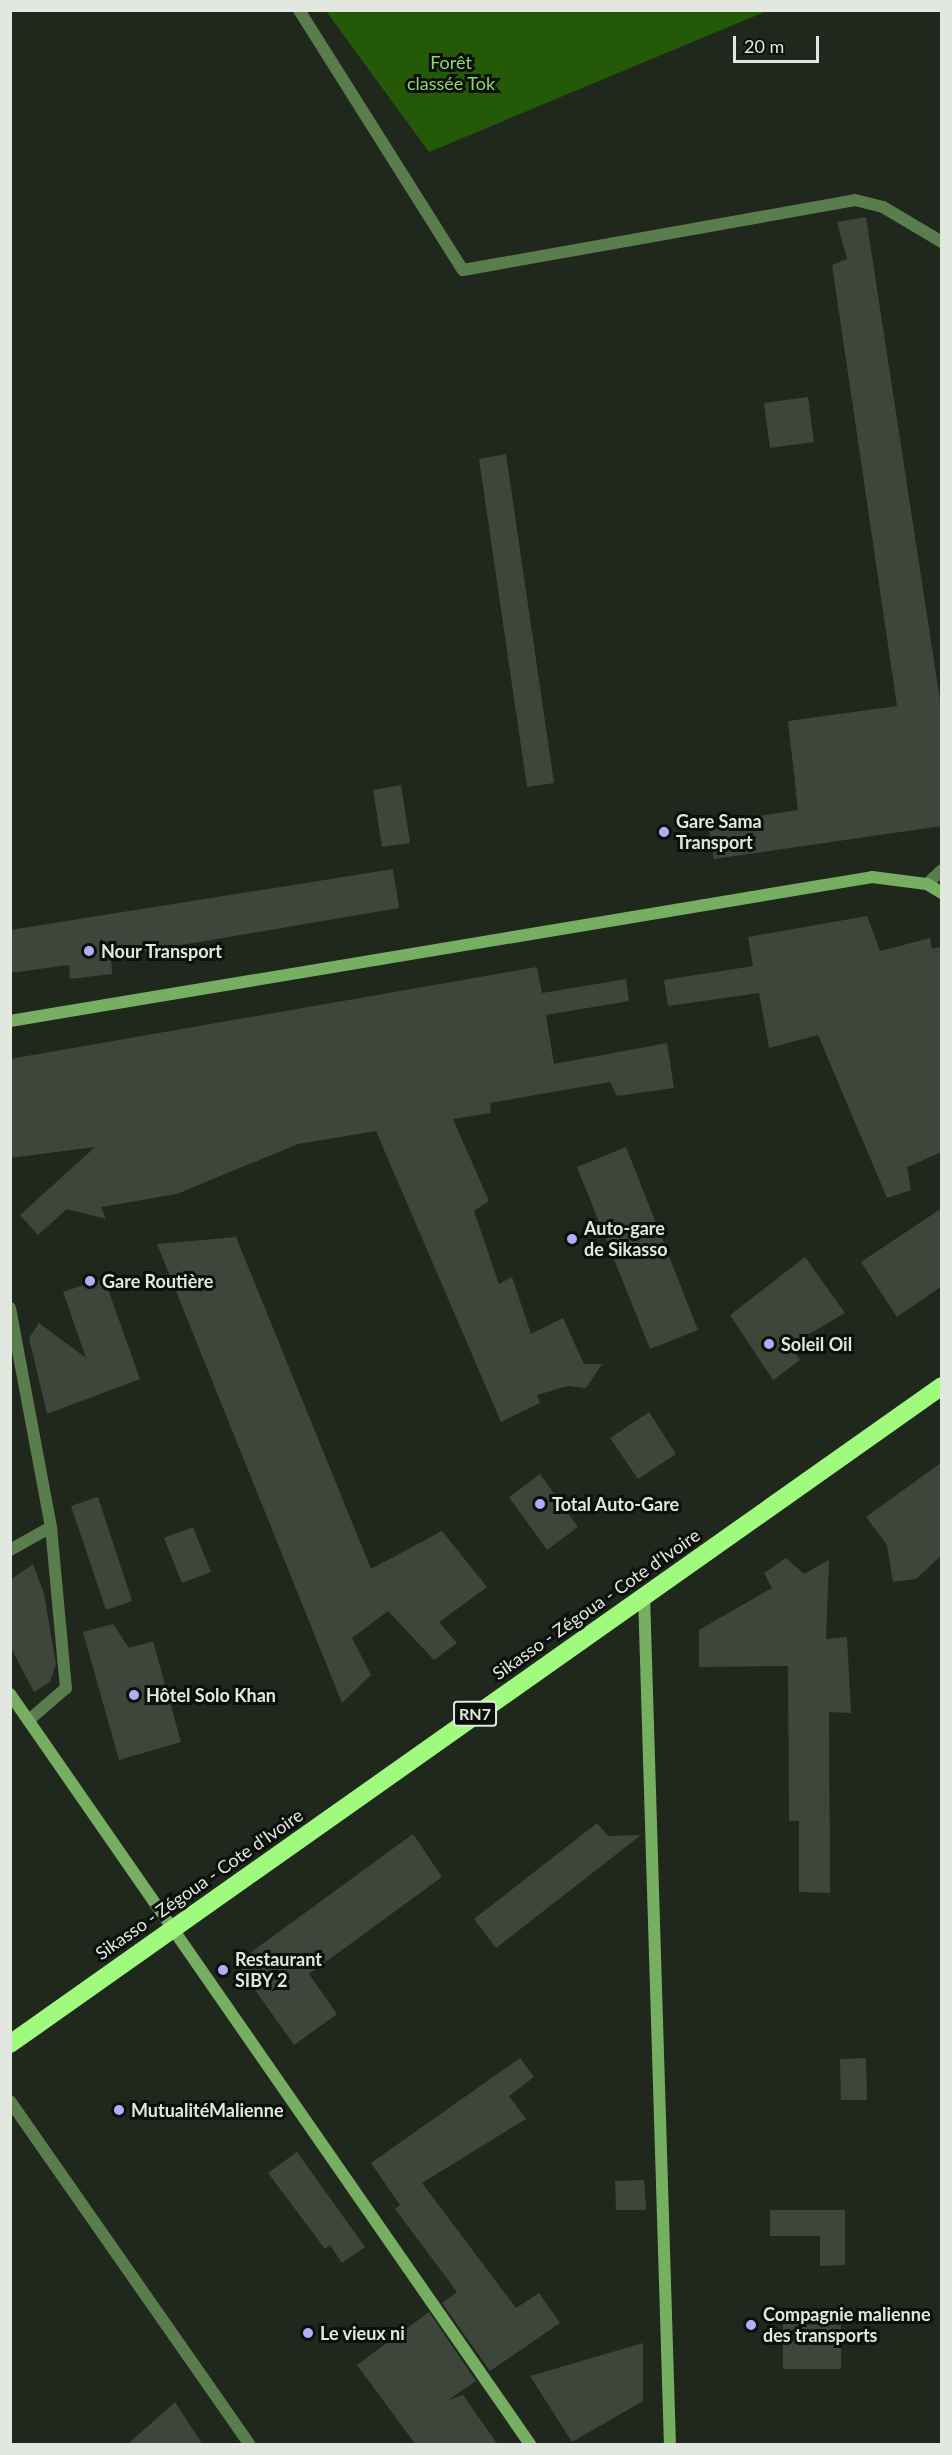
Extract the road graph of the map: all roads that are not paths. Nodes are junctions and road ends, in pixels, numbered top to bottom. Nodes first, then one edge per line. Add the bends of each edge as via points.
1 (299, 10) edge
2 (942, 242) edge
3 (942, 870) edge
4 (927, 884) junction
5 (942, 893) edge
6 (10, 1021) edge
7 (10, 1308) edge
8 (940, 1391) edge
9 (51, 1527) junction
10 (10, 1550) edge
11 (644, 1596) junction
12 (10, 1694) edge
13 (29, 1720) junction
14 (174, 1927) junction
15 (10, 2044) edge
16 (10, 2101) edge
17 (249, 2445) edge
18 (531, 2445) edge
19 (670, 2445) edge

1 - 2 street via 463,270 855,200 884,207
3 - 4 street
4 - 5 street
4 - 6 street via 872,877
7 - 9 street
8 - 11 highway, Sikasso - Zégoua - Cote d'Ivoire / RN7
9 - 10 street
9 - 13 street via 66,1688
11 - 14 highway, Sikasso - Zégoua - Cote d'Ivoire / RN7
11 - 19 street
12 - 13 street
13 - 14 street
14 - 15 highway, Sikasso - Zégoua - Cote d'Ivoire / RN7
14 - 18 street
16 - 17 street

